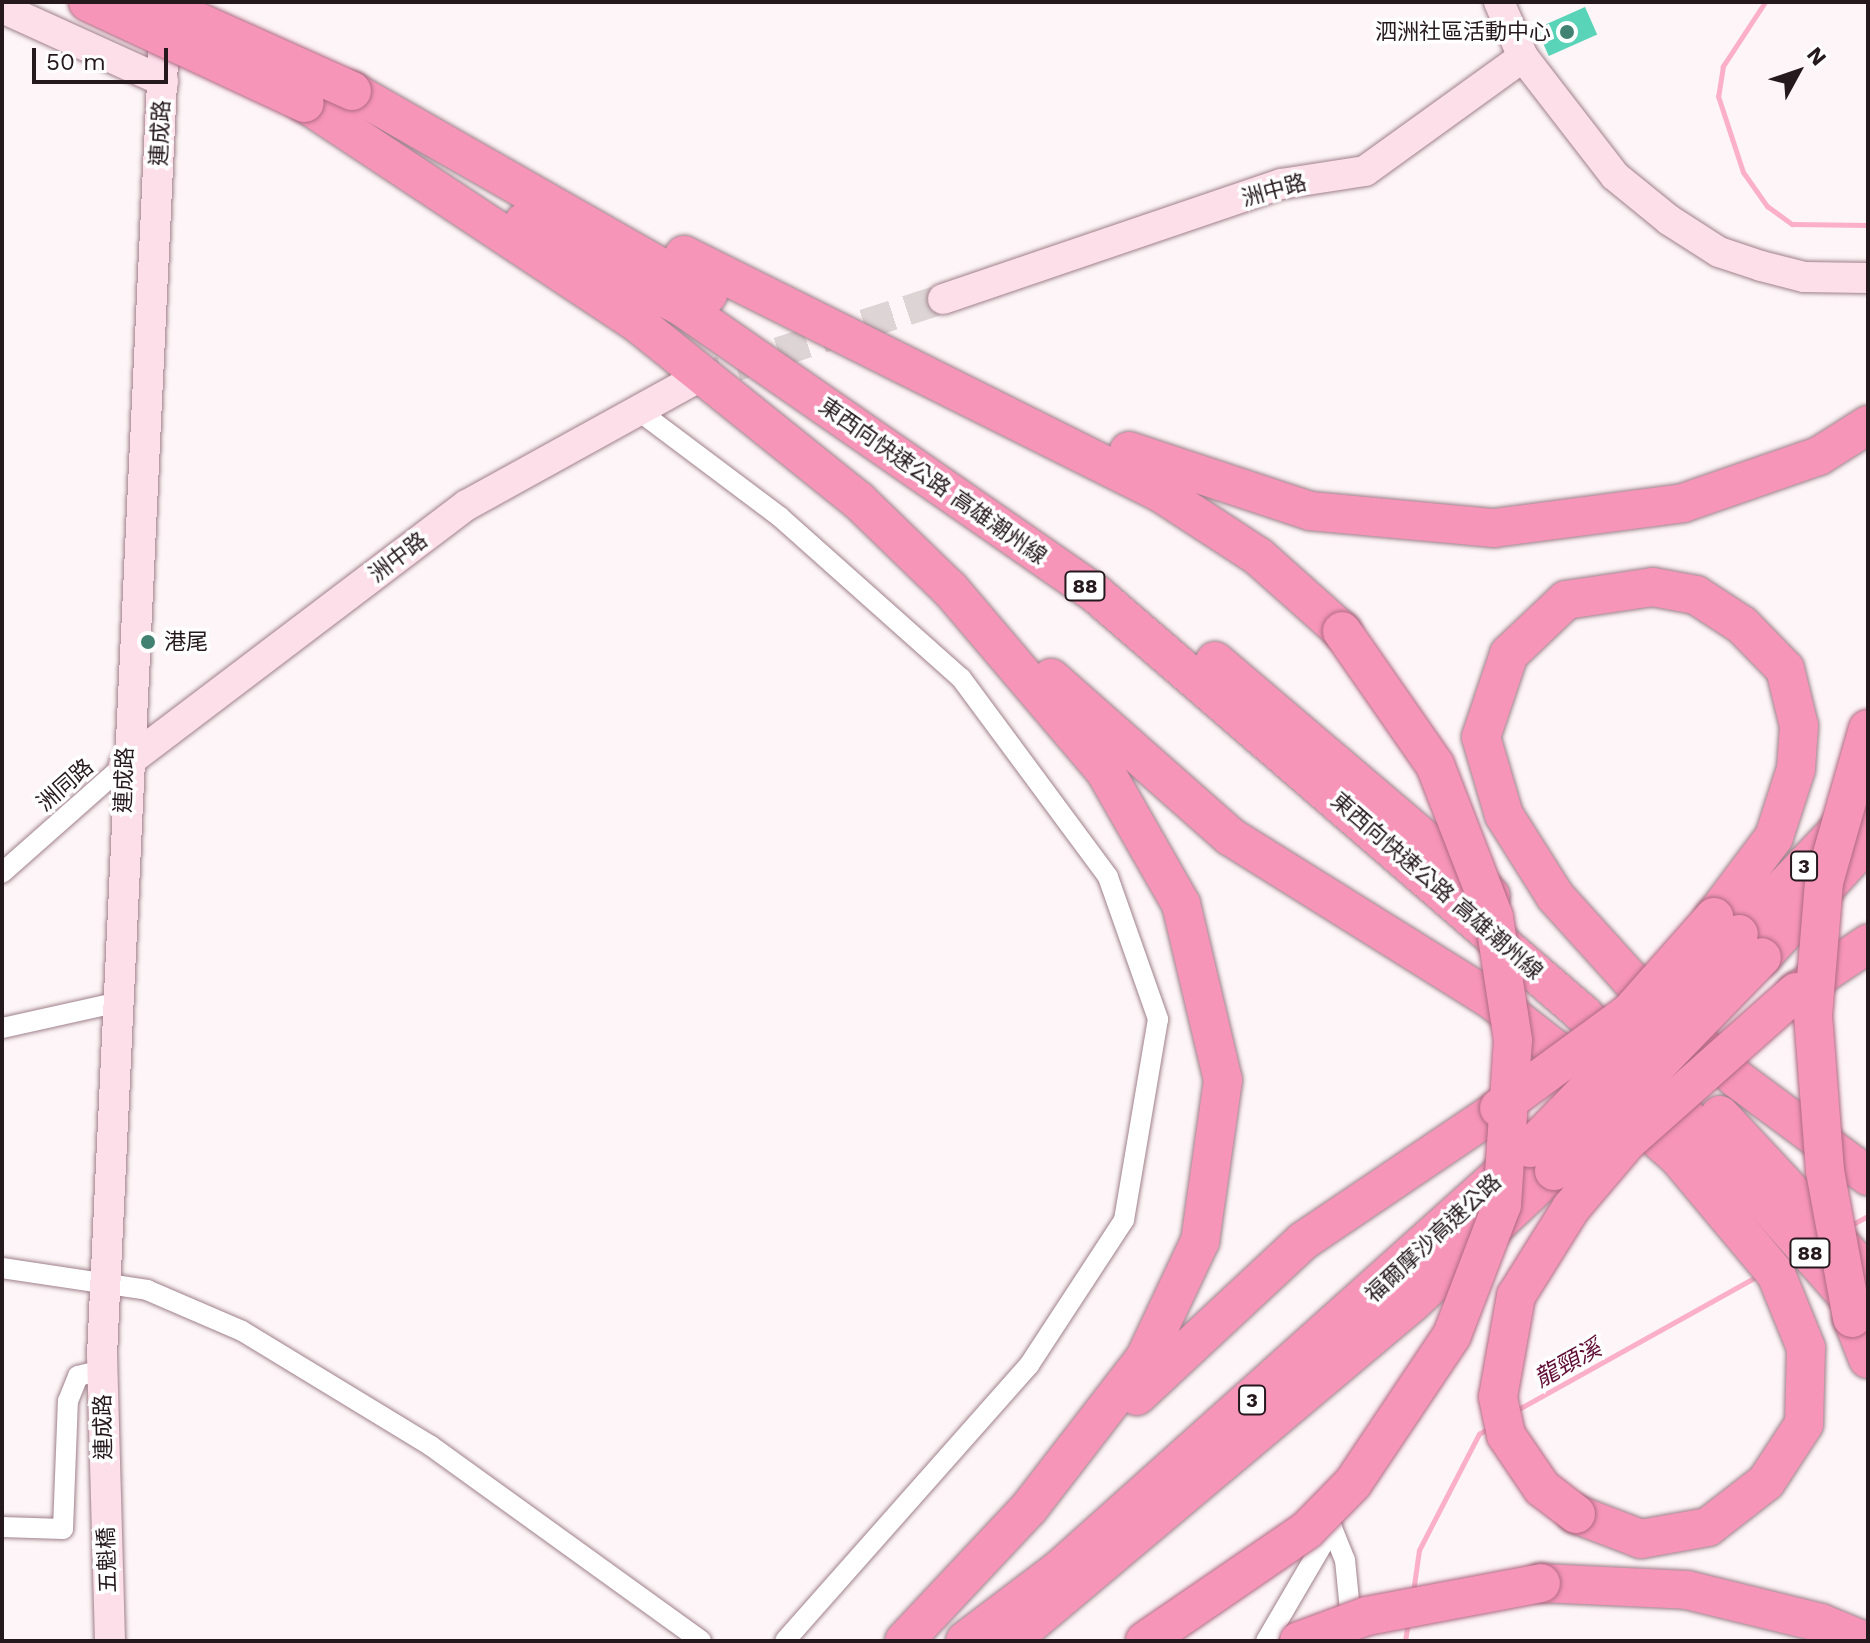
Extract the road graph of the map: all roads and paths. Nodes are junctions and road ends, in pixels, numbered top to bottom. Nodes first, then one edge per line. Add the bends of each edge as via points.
1 (88, 2) edge
2 (154, 2) edge
3 (165, 2) edge
4 (1499, 2) edge
5 (2, 8) edge
6 (1523, 57) junction
7 (163, 81) junction
8 (352, 91) junction
9 (305, 103) junction
10 (1868, 278) edge
11 (943, 299) tunnel mouth
12 (884, 356) junction
13 (693, 380) tunnel mouth
14 (639, 411) junction
15 (1868, 425) edge
16 (950, 589) junction
17 (1868, 729) edge
18 (124, 765) junction
19 (1868, 799) edge
20 (1868, 841) edge
21 (2, 873) edge
22 (1738, 936) junction
23 (1868, 944) edge
24 (115, 1003) junction
25 (2, 1028) edge
26 (1542, 1160) junction
27 (1860, 1170) edge
28 (1766, 1206) junction
29 (2, 1268) edge
30 (107, 1282) junction
31 (1864, 1299) edge
32 (1868, 1359) edge
33 (102, 1370) junction
34 (104, 1479) joint
35 (1030, 1507) junction
36 (2, 1527) edge
37 (110, 1641) edge
38 (701, 1641) edge
39 (785, 1641) edge
40 (904, 1641) edge
41 (965, 1641) edge
42 (1010, 1641) edge
43 (1145, 1641) edge
44 (1266, 1641) edge
45 (1299, 1641) edge
46 (1352, 1641) edge
47 (1864, 1641) edge

1 - 9 highway, 東西向快速公路 高雄潮州線 / 88, bridge
2 - 8 highway, 東西向快速公路 高雄潮州線 / 88, bridge
3 - 7 main road, 連成路
4 - 6 main road
5 - 7 main road
6 - 10 main road via 1615,176 1719,252 1804,277
6 - 11 main road, 洲中路 via 1365,171 1281,184
7 - 18 main road, 連成路
8 - 12 highway
8 - 28 highway, 東西向快速公路 高雄潮州線 / 88 via 698,287 1108,573 1577,973
9 - 16 highway via 640,325 858,500
9 - 28 highway, 東西向快速公路 高雄潮州線 / 88 via 682,307 1095,593 1490,928
12 - 15 highway via 1220,487 1401,524 1525,527 1636,513 1775,474
12 - 43 highway, bridge via 1195,513 1342,631 1435,765 1490,904 1513,1040 1502,1205 1452,1335 1353,1483 1307,1530
13 - 14 main road, 洲中路
14 - 18 main road, 洲中路 via 467,505
14 - 39 street via 780,517 961,678 1108,877 1158,1019 1124,1220 1029,1365
16 - 28 highway via 1231,837 1492,1000 1678,1157
16 - 35 highway via 1105,771 1181,904 1223,1080 1200,1241 1145,1358
17 - 32 highway, bridge via 1824,882 1813,1016 1825,1171 1852,1318
18 - 21 street, 洲同路
18 - 24 main road, 連成路
19 - 22 highway, 福爾摩沙高速公路 / 3
20 - 22 highway, 福爾摩沙高速公路 / 3
22 - 26 highway, 福爾摩沙高速公路 / 3, bridge
22 - 27 highway via 1796,769 1799,726 1785,669 1742,625 1696,595 1653,587 1566,600 1509,654 1481,737 1504,815 1555,896 1630,979 1737,1079
22 - 35 highway, bridge via 1494,1112 1368,1193 1251,1284
23 - 28 highway, bridge via 1796,992 1627,1142 1571,1208 1516,1296 1498,1397 1506,1435 1542,1488 1576,1514 1641,1539 1708,1527 1766,1482 1804,1424 1806,1348 1776,1274
24 - 25 street
24 - 30 main road, 連成路
26 - 41 highway, 福爾摩沙高速公路 / 3 via 1060,1569
26 - 42 highway, 福爾摩沙高速公路 / 3 via 1412,1303
28 - 31 highway, 東西向快速公路 高雄潮州線 / 88, bridge
29 - 30 street
30 - 33 main road, 連成路
30 - 38 street via 198,1308 340,1390 443,1454
33 - 34 main road, 連成路
33 - 36 street via 78,1376 68,1401 63,1529
34 - 37 main road, 五魁橋
35 - 40 highway
44 - 46 street via 1332,1528 1345,1560
45 - 47 highway, bridge via 1367,1616 1541,1583 1687,1590 1821,1623

